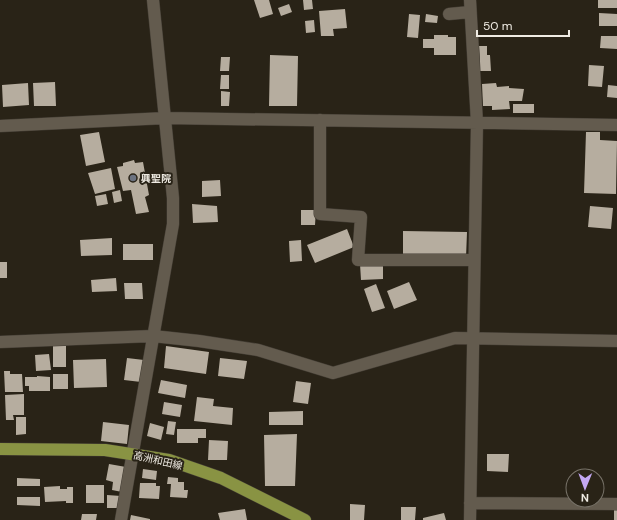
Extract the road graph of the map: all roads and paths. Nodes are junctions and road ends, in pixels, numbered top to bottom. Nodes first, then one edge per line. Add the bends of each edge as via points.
1 (153, 0) edge
2 (470, 6) edge
3 (449, 14) dead end
4 (166, 118) junction
5 (320, 120) junction
6 (477, 122) junction
7 (617, 125) edge
8 (0, 126) edge
9 (474, 260) junction
10 (153, 336) junction
11 (474, 338) junction
12 (617, 341) edge
13 (0, 342) edge
14 (0, 449) edge
15 (132, 454) junction
16 (470, 503) junction
17 (617, 504) edge
18 (121, 520) edge
19 (305, 520) edge
20 (470, 520) edge

1 - 4 street
2 - 3 street
2 - 6 street
4 - 5 street
4 - 8 street
4 - 10 street via 173,224
5 - 6 street
5 - 9 street via 320,214 361,217 358,260
6 - 7 street
6 - 9 street
9 - 11 street
10 - 11 street via 258,350 332,373 455,338
10 - 13 street
10 - 15 street
11 - 12 street
11 - 16 street
14 - 15 main road, 高洲和田線 via 105,450
15 - 18 street
15 - 19 main road, 高洲和田線 via 169,460 221,478
16 - 17 street
16 - 20 street

